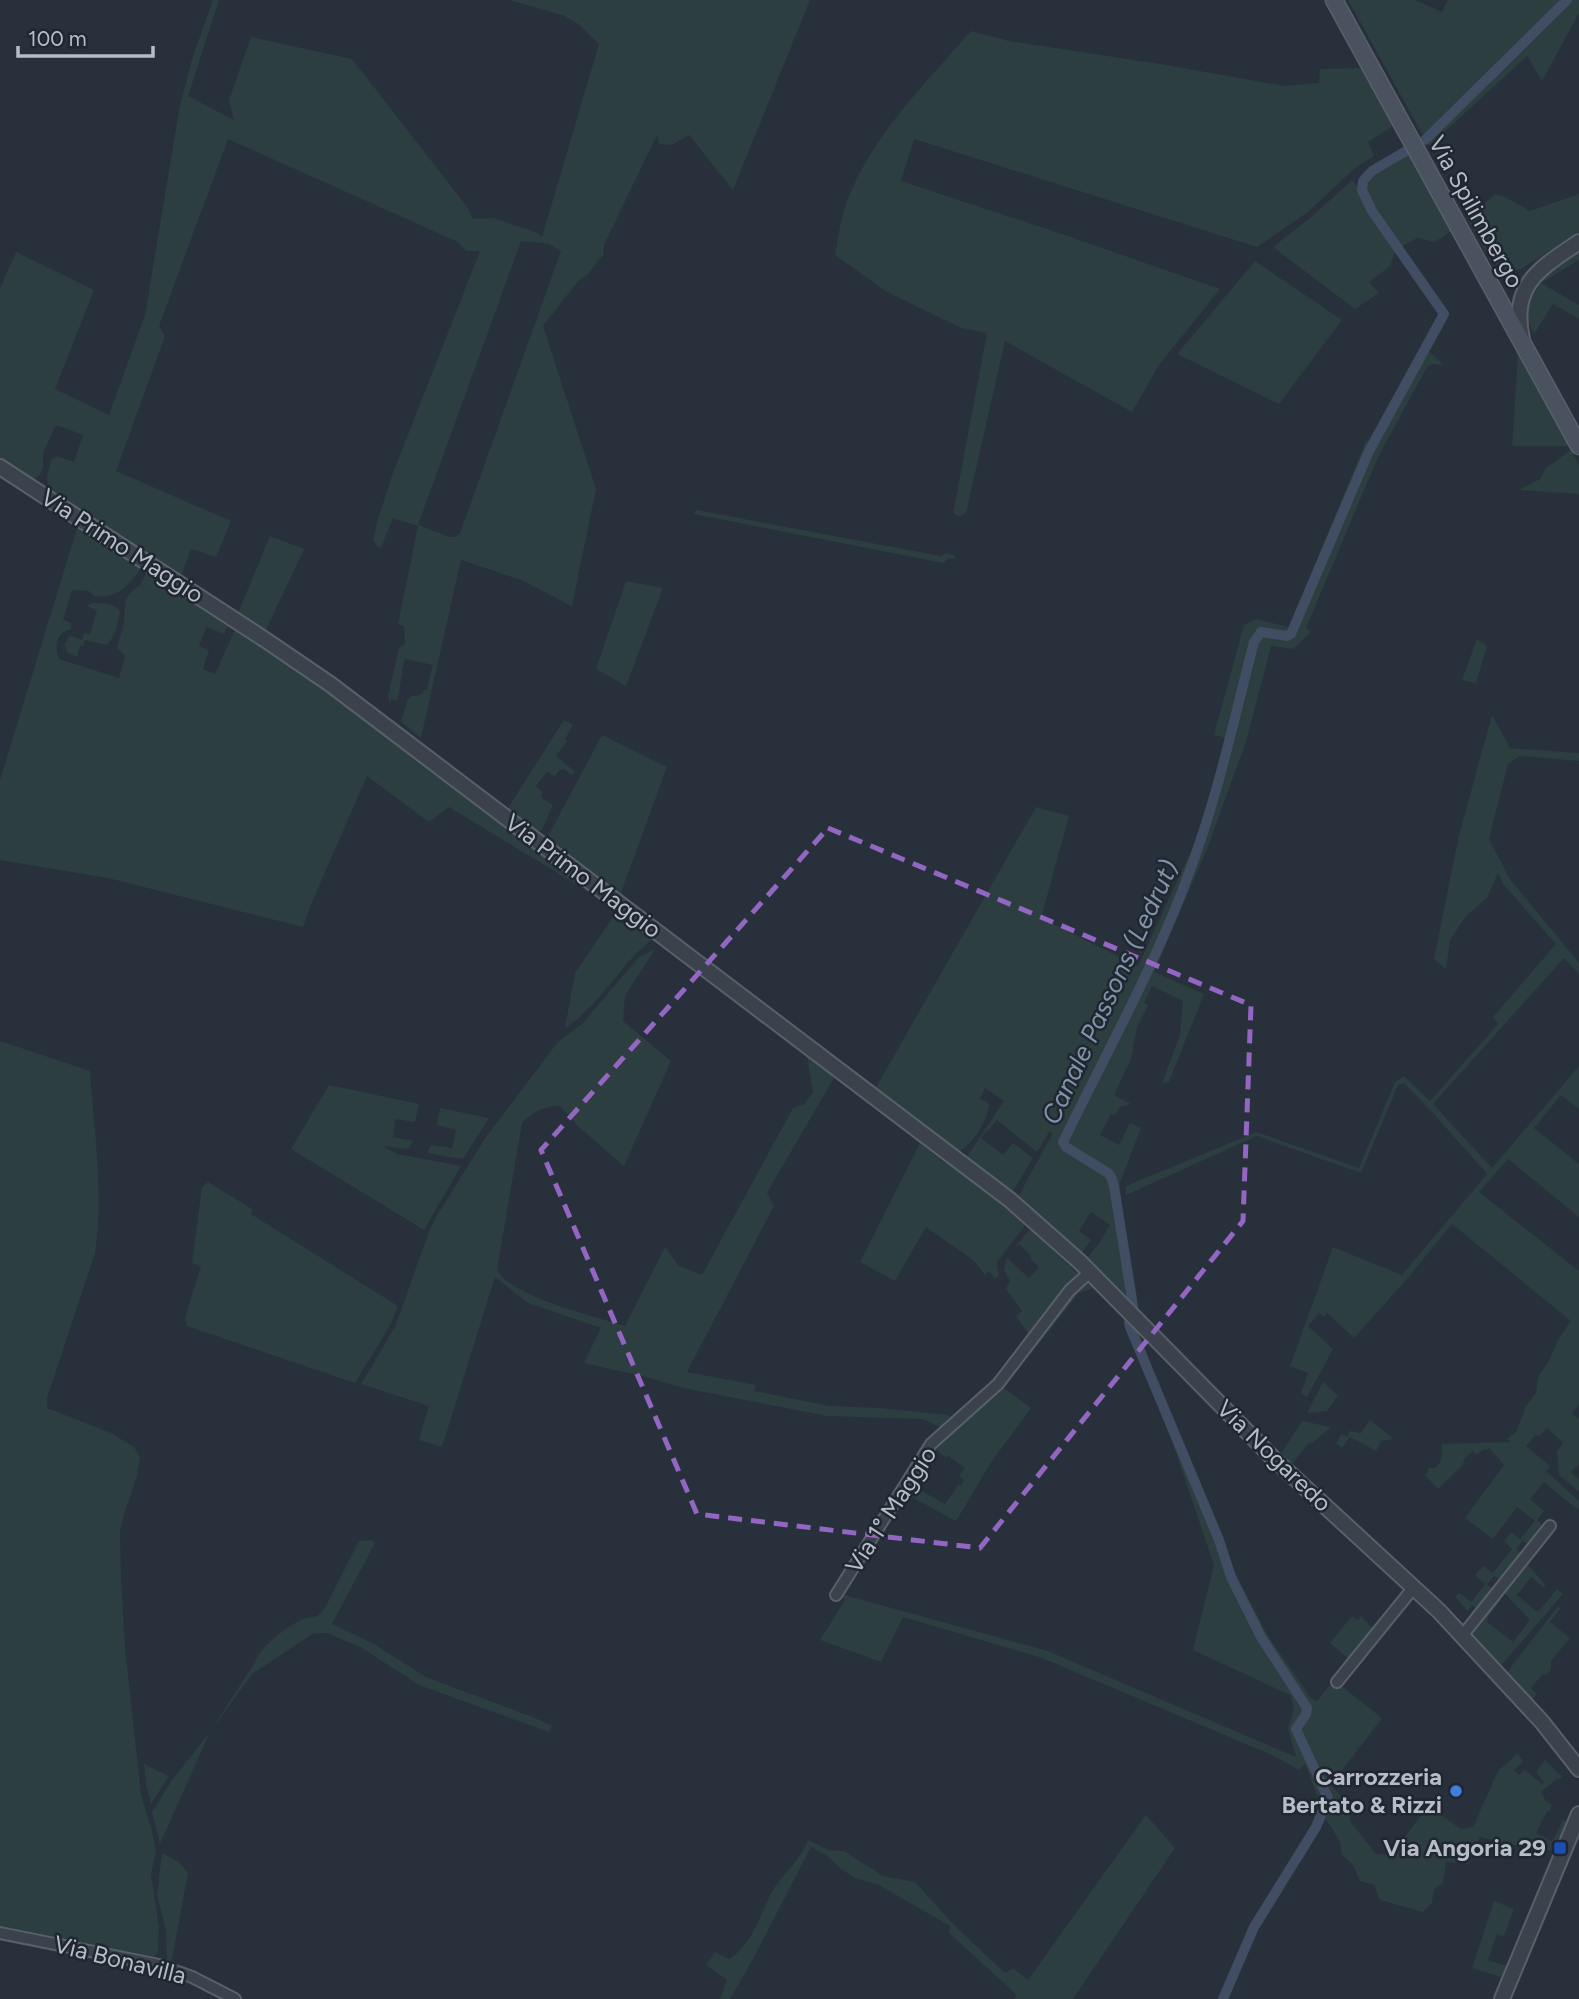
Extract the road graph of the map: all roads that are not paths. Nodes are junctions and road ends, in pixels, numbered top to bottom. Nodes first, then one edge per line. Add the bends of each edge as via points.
1 (1334, 0) edge
2 (1579, 242) edge
3 (1524, 347) junction
4 (1579, 446) edge
5 (0, 467) edge
6 (1090, 1272) junction
7 (1133, 1317) joint
8 (1549, 1527) dead end
9 (1414, 1587) junction
10 (836, 1595) dead end
11 (1462, 1636) junction
12 (1337, 1682) dead end
13 (1574, 1759) edge
14 (1579, 1769) edge
15 (1578, 1818) edge
16 (0, 1933) edge
17 (235, 1999) edge
18 (1502, 1999) edge

1 - 3 main road, Via Spilimbergo
2 - 3 street via 1532,278 1521,297 1519,323
3 - 4 main road, Via Spilimbergo
5 - 6 street, Via Primo Maggio via 330,684 1010,1200
6 - 7 street, Via Primo Maggio
6 - 10 street, Via 1° Maggio via 1070,1290 998,1384 931,1444
7 - 9 street, Via Nogaredo via 1281,1466
8 - 11 street
9 - 11 street, Via Nogaredo
9 - 12 street
11 - 13 street, Via Nogaredo
13 - 14 street, Via Nogaredo
15 - 18 street
16 - 17 street, Via Bonavilla via 159,1965

